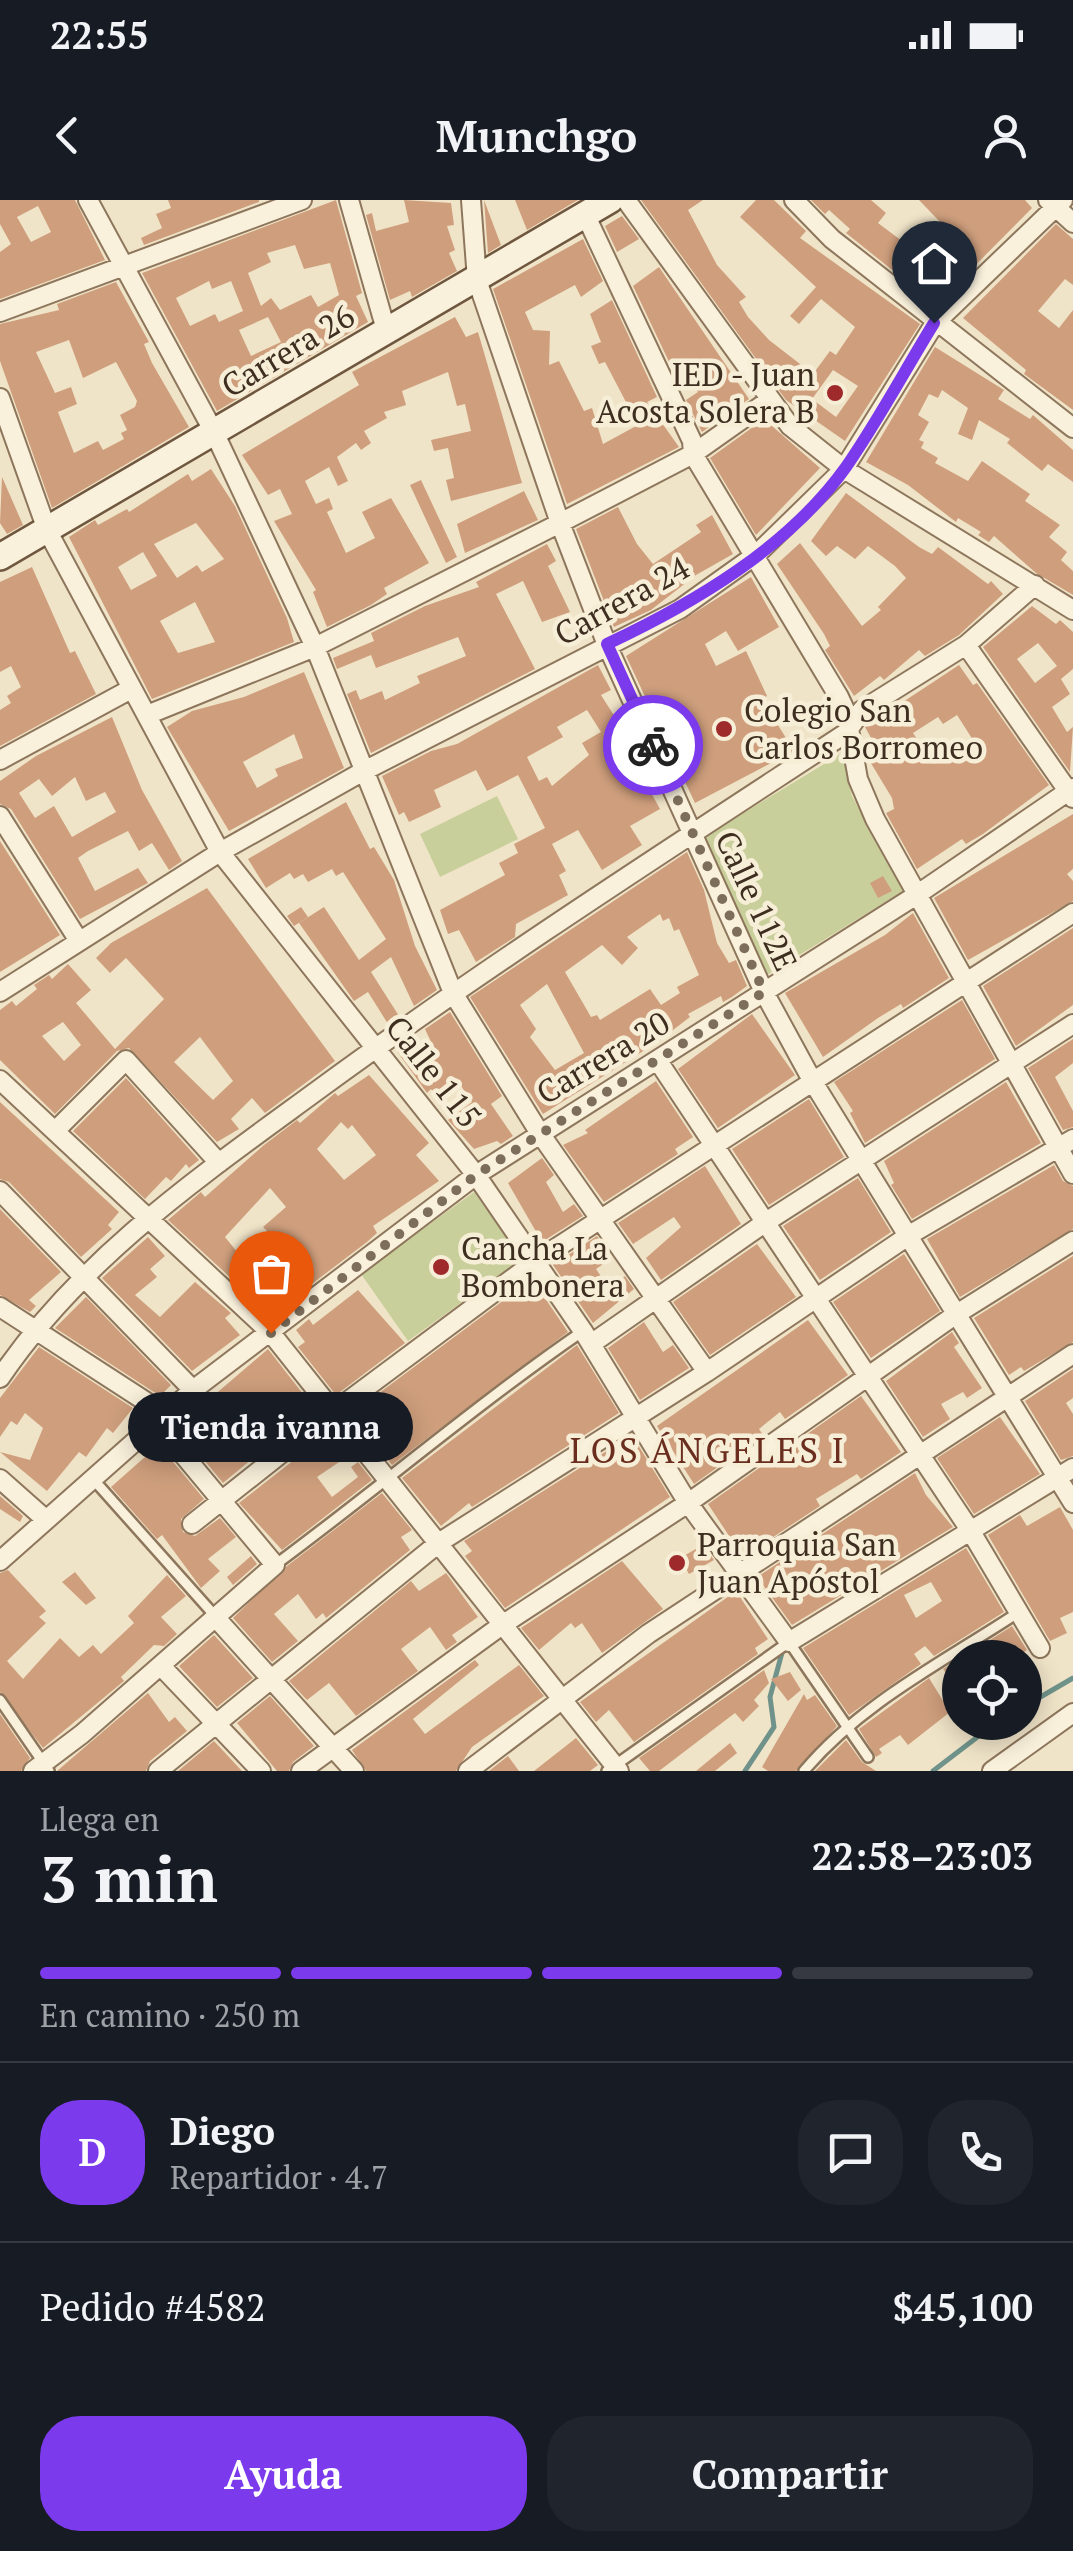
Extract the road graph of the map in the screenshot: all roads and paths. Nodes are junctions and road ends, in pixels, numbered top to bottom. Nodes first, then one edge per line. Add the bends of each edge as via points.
1 (88, 200) edge
2 (302, 200) edge
3 (349, 200) edge
4 (471, 200) edge
5 (610, 200) edge
6 (626, 200) edge
7 (794, 200) edge
8 (1055, 202) edge
9 (585, 214) junction
10 (1073, 222) edge
11 (124, 266) junction
12 (478, 280) junction
13 (0, 312) edge
14 (934, 323) junction
15 (386, 330) junction
16 (0, 398) edge
17 (768, 402) junction
18 (1073, 428) edge
19 (215, 434) junction
20 (694, 454) junction
21 (844, 469) junction
22 (560, 524) junction
23 (47, 530) junction
24 (757, 554) junction
25 (0, 558) edge
26 (1035, 585) junction
27 (1073, 610) edge
28 (607, 644) junction
29 (966, 646) junction
30 (315, 647) junction
31 (131, 689) junction
32 (147, 715) junction
33 (846, 732) junction
34 (0, 760) edge
35 (362, 772) junction
36 (1071, 792) edge
37 (0, 816) edge
38 (692, 834) junction
39 (220, 852) junction
40 (915, 896) junction
41 (1073, 913) edge
42 (79, 941) junction
43 (962, 980) junction
44 (0, 992) edge
45 (764, 992) junction
46 (453, 993) junction
47 (1073, 1024) edge
48 (376, 1048) junction
49 (658, 1061) junction
50 (1010, 1064) junction
51 (0, 1080) edge
52 (813, 1082) junction
53 (56, 1130) junction
54 (539, 1132) junction
55 (1073, 1139) edge
56 (712, 1143) junction
57 (1057, 1150) junction
58 (863, 1159) junction
59 (219, 1162) junction
60 (1073, 1174) edge
61 (476, 1175) junction
62 (0, 1191) edge
63 (148, 1218) junction
64 (600, 1221) junction
65 (766, 1222) junction
66 (911, 1234) junction
67 (1073, 1242) edge
68 (536, 1261) junction
69 (82, 1277) junction
70 (654, 1299) junction
71 (816, 1299) junction
72 (0, 1307) edge
73 (955, 1315) junction
74 (34, 1329) junction
75 (271, 1333) junction
76 (587, 1337) junction
77 (1073, 1354) edge
78 (707, 1372) junction
79 (868, 1375) junction
80 (0, 1378) edge
81 (193, 1390) junction
82 (1006, 1400) junction
83 (336, 1410) junction
84 (638, 1415) junction
85 (160, 1418) junction
86 (919, 1456) junction
87 (1066, 1473) edge
88 (91, 1477) junction
89 (0, 1479) edge
90 (390, 1479) junction
91 (222, 1499) junction
92 (688, 1502) junction
93 (1073, 1503) edge
94 (44, 1518) junction
95 (192, 1524) dead end
96 (970, 1530) junction
97 (440, 1542) junction
98 (0, 1561) edge
99 (275, 1565) junction
100 (740, 1571) junction
101 (1019, 1612) junction
102 (216, 1618) junction
103 (502, 1625) junction
104 (1035, 1640) edge
105 (789, 1642) junction
106 (161, 1666) junction
107 (270, 1678) junction
108 (0, 1700) edge
109 (562, 1702) junction
110 (1073, 1713) edge
111 (216, 1724) junction
112 (848, 1727) junction
113 (335, 1749) junction
114 (868, 1756) dead end
115 (42, 1768) edge
116 (613, 1769) edge
117 (158, 1771) edge
118 (261, 1771) edge
119 (302, 1771) edge
120 (354, 1771) edge
121 (468, 1771) edge
122 (804, 1771) edge
123 (992, 1771) edge

1 - 11 street
2 - 11 street
3 - 15 street
4 - 12 street, Calle 112E
5 - 9 street, Carrera 26
6 - 17 street
7 - 14 street
8 - 10 street
8 - 14 street, Carrera 24
9 - 12 street, Carrera 26
9 - 20 street
11 - 13 street
11 - 19 street
12 - 15 street, Carrera 26
12 - 22 street, Calle 112E
14 - 18 street
14 - 21 street, Carrera 24
15 - 19 street, Carrera 26
16 - 23 street, Calle 115
17 - 20 street
17 - 21 street
19 - 23 street, Carrera 26
19 - 30 street
20 - 22 street
20 - 24 street
21 - 24 street, Carrera 24
21 - 26 street
22 - 28 street, Calle 112E
22 - 30 street
23 - 25 street, Carrera 26
23 - 31 street, Calle 115
24 - 28 street, Carrera 24 via 680,609
24 - 33 street via 839,697
26 - 27 street
26 - 29 street
28 - 35 street, Carrera 24
28 - 38 street, Calle 112E
29 - 33 street via 862,710
29 - 36 street
30 - 32 street
30 - 35 street
31 - 32 street, Calle 115
31 - 34 street
32 - 39 street, Calle 115
33 - 38 street
33 - 40 street via 858,779
35 - 39 street, Carrera 24
35 - 46 street
36 - 40 street, Carrera 20
37 - 42 street
38 - 45 street, Calle 112E
38 - 46 street
39 - 42 street, Carrera 24
39 - 48 street, Calle 115
40 - 43 street
40 - 45 street, Carrera 20
41 - 43 street
42 - 44 street, Carrera 24
43 - 50 street
43 - 52 street
45 - 49 street, Carrera 20
45 - 52 street, Calle 112E
46 - 48 street
46 - 54 street
47 - 50 street
48 - 59 street
48 - 61 street, Calle 115
49 - 54 street, Carrera 20
49 - 56 street
50 - 57 street
50 - 58 street
51 - 53 street
52 - 56 street
52 - 58 street, Calle 112E
53 - 59 street via 126,1060
53 - 63 street
54 - 61 street, Carrera 20
54 - 64 street
55 - 57 street
56 - 64 street
56 - 65 street
57 - 60 street
57 - 66 street
58 - 65 street
58 - 66 street, Calle 112E
59 - 63 street
61 - 68 street, Calle 115
61 - 75 street, Carrera 20
62 - 69 street
63 - 69 street
63 - 75 street
64 - 68 street
64 - 70 street
65 - 70 street
65 - 71 street
66 - 71 street
66 - 73 street, Calle 112E
67 - 73 street
68 - 76 street, Calle 115
68 - 83 street
69 - 74 street
69 - 81 street
70 - 76 street
70 - 78 street
71 - 78 street
71 - 79 street
72 - 74 street
73 - 79 street
73 - 82 street, Calle 112E
74 - 80 street
74 - 85 street via 88,1360
75 - 81 street, Carrera 20
75 - 83 street
76 - 84 street, Calle 115
76 - 90 lane via 482,1401
77 - 82 street
78 - 84 street
79 - 86 street
79 - 92 street
81 - 85 street, Carrera 20
82 - 86 street
82 - 87 street, Calle 112E
83 - 90 street
83 - 91 street
84 - 92 street, Calle 115
84 - 97 street
85 - 88 street, Carrera 20
85 - 91 street
86 - 96 street
86 - 100 street
87 - 93 street, Calle 112E
87 - 96 street
88 - 94 street, Carrera 20
88 - 102 lane
89 - 94 street
90 - 97 street
90 - 99 lane
91 - 95 street
91 - 99 street
92 - 100 street, Calle 115
92 - 103 street
94 - 98 street, Carrera 20
96 - 101 street
96 - 105 street
97 - 103 street
97 - 107 street
99 - 102 street
100 - 105 street, Calle 115
100 - 109 street
101 - 104 street
101 - 112 lane
102 - 106 street
102 - 107 street
103 - 109 street
103 - 113 street
105 - 112 lane, Calle 115
105 - 116 lane
106 - 111 street
106 - 115 street
107 - 111 street
107 - 113 street
108 - 115 lane
109 - 116 street
109 - 121 street
110 - 123 street
111 - 117 street
111 - 118 street
112 - 114 lane, Calle 115
112 - 122 lane
113 - 119 street
113 - 120 street

